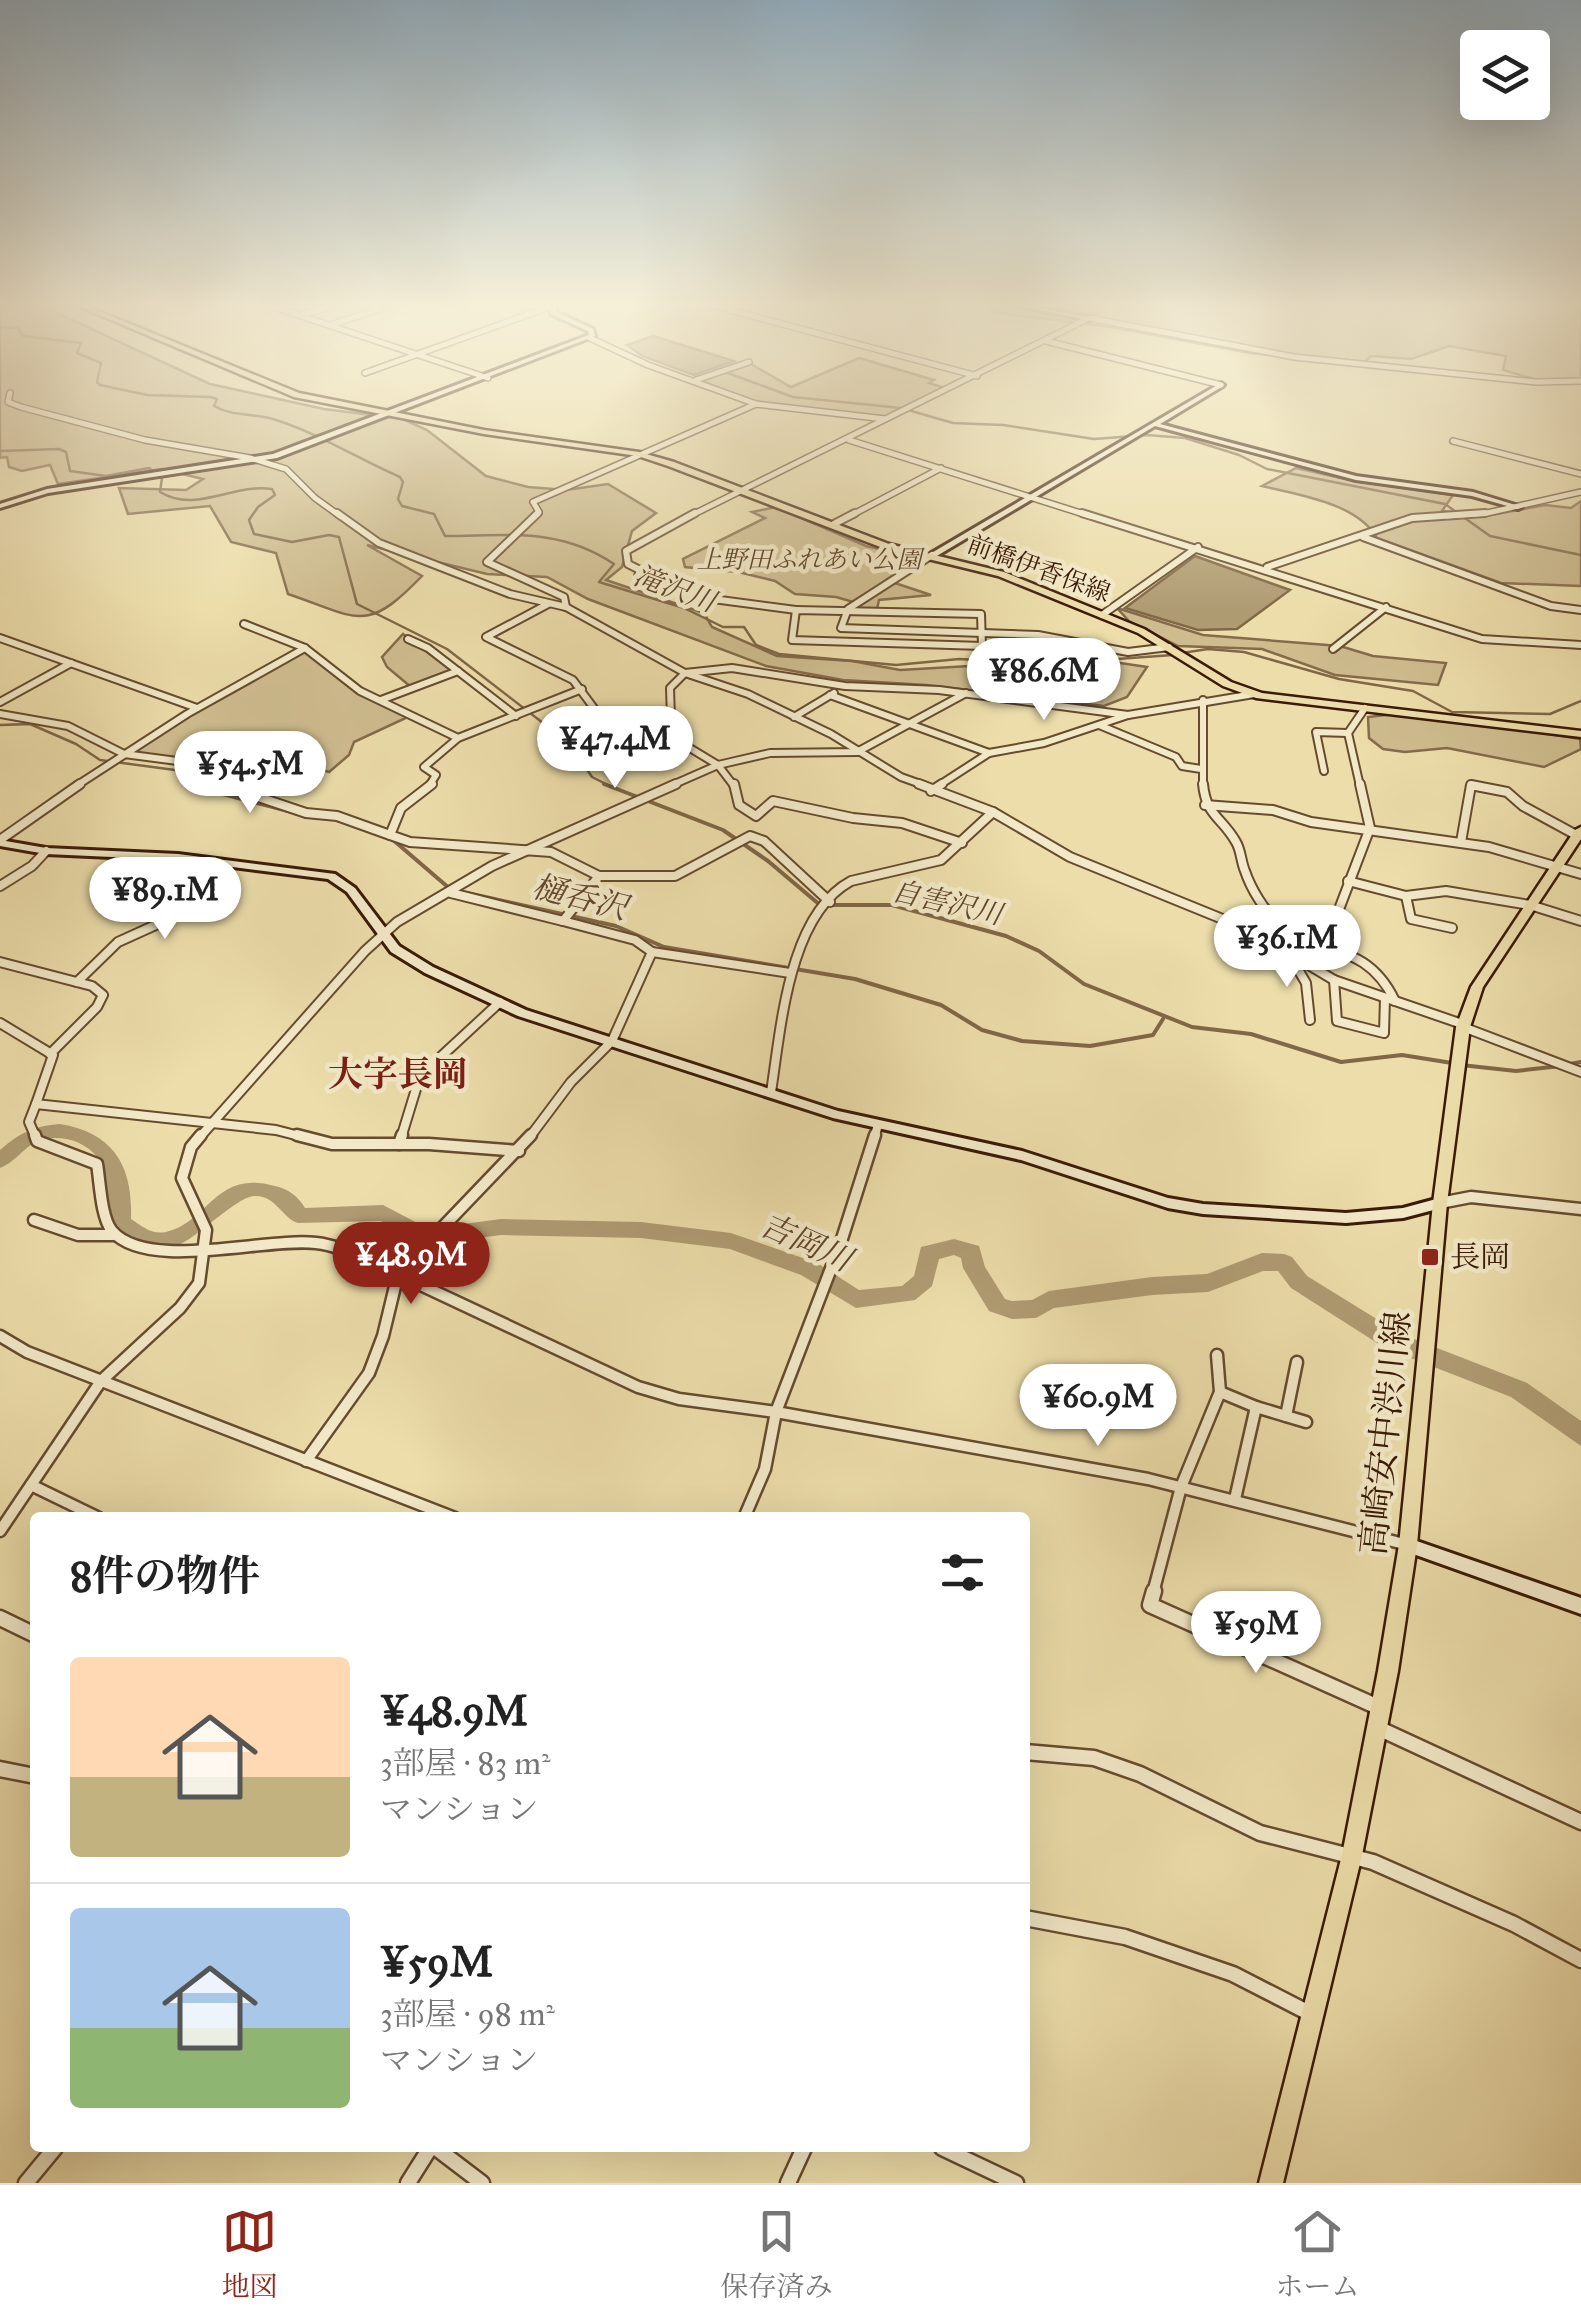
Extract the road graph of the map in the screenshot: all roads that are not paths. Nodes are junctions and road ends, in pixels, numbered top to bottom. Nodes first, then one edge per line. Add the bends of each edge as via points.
1 (24, 408) edge
2 (361, 408) edge
3 (408, 408) edge
4 (747, 408) edge
5 (788, 408) edge
6 (913, 408) edge
7 (1182, 408) edge
8 (391, 414) junction
9 (888, 420) junction
10 (1154, 424) junction
11 (849, 440) junction
12 (1453, 441) dead end
13 (640, 454) junction
14 (257, 460) junction
15 (941, 468) junction
16 (1581, 474) edge
17 (746, 490) junction
18 (1581, 492) edge
19 (1034, 498) junction
20 (0, 506) edge
21 (1518, 507) junction
22 (834, 524) junction
23 (1361, 536) junction
24 (1198, 547) junction
25 (932, 556) junction
26 (1265, 568) junction
27 (548, 604) junction
28 (738, 604) junction
29 (566, 607) junction
30 (1386, 607) junction
31 (848, 609) junction
32 (796, 610) junction
33 (1581, 610) edge
34 (731, 614) dead end
35 (1102, 615) junction
36 (244, 624) dead end
37 (984, 634) junction
38 (0, 638) edge
39 (408, 638) dead end
40 (1581, 644) edge
41 (305, 648) junction
42 (1172, 648) junction
43 (1332, 649) dead end
44 (71, 663) junction
45 (458, 672) junction
46 (685, 673) junction
47 (845, 686) junction
48 (582, 689) junction
49 (966, 693) junction
50 (1254, 694) junction
51 (830, 695) junction
52 (381, 700) junction
53 (1203, 700) junction
54 (0, 702) edge
55 (197, 708) junction
56 (1364, 708) junction
57 (0, 714) edge
58 (1128, 715) junction
59 (518, 716) junction
60 (794, 717) junction
61 (1099, 725) junction
62 (908, 726) junction
63 (1348, 733) junction
64 (656, 734) junction
65 (1581, 734) edge
66 (458, 738) junction
67 (856, 752) junction
68 (124, 754) junction
69 (989, 754) junction
70 (718, 765) junction
71 (1201, 769) junction
72 (1324, 771) dead end
73 (932, 791) junction
74 (1205, 805) junction
75 (992, 812) junction
76 (1370, 828) junction
77 (1579, 833) edge
78 (390, 834) junction
79 (0, 842) edge
80 (1461, 842) junction
81 (962, 843) junction
82 (527, 850) junction
83 (46, 851) junction
84 (219, 863) junction
85 (1558, 867) junction
86 (1581, 874) edge
87 (599, 876) junction
88 (1348, 880) junction
89 (0, 886) edge
90 (451, 892) junction
91 (1406, 896) junction
92 (830, 902) junction
93 (1530, 906) junction
94 (563, 921) junction
95 (1581, 921) edge
96 (1452, 928) dead end
97 (383, 934) junction
98 (1325, 946) junction
99 (652, 952) junction
100 (1288, 952) junction
101 (0, 962) edge
102 (790, 972) junction
103 (1334, 980) junction
104 (77, 982) junction
105 (1390, 999) junction
106 (500, 1002) junction
107 (1310, 1020) dead end
108 (0, 1023) edge
109 (1464, 1026) junction
110 (612, 1041) junction
111 (50, 1054) junction
112 (1581, 1072) edge
113 (770, 1092) junction
114 (36, 1104) junction
115 (216, 1122) junction
116 (878, 1125) junction
117 (399, 1144) junction
118 (520, 1151) junction
119 (1440, 1203) junction
120 (1581, 1209) edge
121 (34, 1220) dead end
122 (114, 1234) junction
123 (206, 1248) junction
124 (398, 1274) junction
125 (0, 1336) edge
126 (1217, 1356) dead end
127 (1297, 1362) dead end
128 (101, 1380) junction
129 (1220, 1392) junction
130 (1256, 1407) junction
131 (776, 1412) junction
132 (1286, 1416) junction
133 (1306, 1422) dead end
134 (306, 1462) junction
135 (32, 1486) junction
136 (1181, 1487) junction
137 (1235, 1500) junction
138 (86, 1512) edge
139 (439, 1512) edge
140 (747, 1512) edge
141 (0, 1531) edge
142 (1408, 1545) junction
143 (1581, 1606) edge
144 (0, 1618) edge
145 (30, 1633) edge
146 (1378, 1717) junction
147 (1030, 1752) edge
148 (0, 1769) edge
149 (30, 1775) edge
150 (1581, 1822) edge
151 (1352, 1855) junction
152 (1030, 1919) edge
153 (1581, 1960) edge
154 (1314, 2016) junction
155 (51, 2152) edge
156 (430, 2152) edge
157 (439, 2152) edge
158 (802, 2152) edge
159 (950, 2152) edge
160 (26, 2183) edge
161 (408, 2183) edge
162 (482, 2183) edge
163 (788, 2183) edge
164 (1016, 2183) edge
165 (1271, 2183) edge

1 - 14 street via 175,447
2 - 8 main road, 前橋伊香保線
3 - 8 street
4 - 13 street
5 - 9 street
6 - 9 street
7 - 10 street
8 - 13 main road, 前橋伊香保線
8 - 14 street
9 - 11 street
10 - 19 street
10 - 21 street via 1356,478
11 - 15 street
11 - 17 street
12 - 16 street
13 - 17 main road, 前橋伊香保線
13 - 29 street via 533,502 540,512 487,562 564,596
14 - 20 street via 47,491
14 - 27 street via 286,469 379,543
15 - 19 street
15 - 22 street
17 - 22 main road, 前橋伊香保線
17 - 28 street via 649,536 626,556 638,576 690,596
18 - 21 street
19 - 24 street
19 - 25 street
21 - 23 street via 1412,518
22 - 25 main road, 前橋伊香保線
23 - 26 street
23 - 33 street via 1551,606
24 - 26 street
24 - 35 street
25 - 31 street
25 - 35 main road, 前橋伊香保線 via 986,568
26 - 30 street
27 - 29 street
27 - 48 street via 486,637
28 - 32 street
28 - 34 street
29 - 46 street
30 - 40 street via 1482,638
30 - 43 street
31 - 32 street
31 - 37 street via 981,614
31 - 37 street via 841,628
32 - 37 street via 792,640 982,646
35 - 42 main road, 前橋伊香保線
36 - 41 street
37 - 42 street via 1054,636 1128,652
38 - 44 street
39 - 45 street
41 - 52 street via 360,692
41 - 55 street
42 - 50 main road, 前橋伊香保線
44 - 54 street
44 - 55 street
45 - 52 street
45 - 59 street
46 - 47 street via 732,668
46 - 60 street
46 - 64 street via 670,688 671,718
47 - 49 street
47 - 51 street
48 - 59 street
48 - 64 street via 602,720
49 - 58 street
49 - 62 street
50 - 53 street
50 - 56 main road, 前橋伊香保線
51 - 60 street
51 - 62 street
52 - 66 street
53 - 58 street
53 - 71 street
55 - 68 street
56 - 63 street
56 - 65 main road, 前橋伊香保線
57 - 68 street via 68,726
58 - 61 street
59 - 66 street
60 - 67 street
61 - 69 street
61 - 71 street
62 - 67 street
62 - 69 street
63 - 72 street via 1316,732
63 - 76 street
64 - 70 street
66 - 78 street via 424,767 436,775 431,785 401,808
67 - 70 street via 793,751
67 - 73 street
68 - 78 street via 185,762 228,790
68 - 79 street
69 - 73 street
70 - 81 street via 733,782 739,805 756,816 772,801 902,823
70 - 82 street
71 - 74 street
73 - 75 street
74 - 76 street
74 - 98 street via 1237,843 1268,912 1282,927
75 - 81 street
75 - 100 street via 1070,857
76 - 80 street
76 - 88 street
77 - 80 street via 1507,792 1470,785
77 - 85 main road, 高崎安中渋川線
78 - 82 street via 410,842
79 - 83 street
80 - 85 street
81 - 92 street via 941,860 841,885
82 - 87 street via 551,852
82 - 90 street
83 - 84 street
83 - 89 street
84 - 97 street via 335,878
84 - 104 street via 160,923 118,942
85 - 86 street
85 - 93 main road, 高崎安中渋川線
87 - 92 street via 675,876 750,836 764,841
87 - 94 street
88 - 91 street
88 - 98 street
90 - 94 street
90 - 97 street
91 - 93 street via 1446,891
91 - 96 street via 1411,918
92 - 102 street
93 - 95 street
93 - 109 main road, 高崎安中渋川線 via 1477,987
94 - 99 street via 635,940
97 - 106 street via 415,962
97 - 115 street
98 - 105 street via 1364,962 1386,982
99 - 102 street
99 - 110 street
100 - 103 street
100 - 107 street via 1306,983
101 - 104 street
102 - 113 street
103 - 105 street
103 - 105 street via 1336,1021 1384,1033
104 - 111 street via 103,994
105 - 109 street
106 - 110 street
106 - 117 street via 420,1076
108 - 111 street
109 - 112 street
109 - 119 main road, 高崎安中渋川線
110 - 113 street
110 - 118 street via 571,1082
111 - 114 street via 52,1068
113 - 116 street
114 - 115 street
114 - 122 street via 29,1122 37,1142 97,1164
115 - 117 street via 332,1144
115 - 123 street via 186,1158 182,1178 206,1230
116 - 119 street via 1022,1156 1203,1210 1346,1218
116 - 131 street
117 - 118 street
118 - 124 street
119 - 120 street via 1471,1197
119 - 142 main road, 高崎安中渋川線
121 - 122 street via 78,1235
122 - 123 street via 134,1246
123 - 124 street via 316,1243
123 - 128 street via 200,1283
124 - 131 street via 638,1387
124 - 134 street via 370,1373
125 - 128 street
126 - 129 street
127 - 132 street
128 - 134 street
128 - 135 street
129 - 130 street
129 - 136 street
130 - 132 street
130 - 137 street
131 - 136 street
131 - 140 street via 765,1469
132 - 133 street
134 - 139 street
135 - 138 street
135 - 141 street
136 - 137 street
136 - 146 street via 1150,1605
137 - 142 street
142 - 143 street
142 - 146 main road, 高崎安中渋川線
144 - 145 street
146 - 150 street
146 - 151 main road, 高崎安中渋川線
147 - 151 street via 1094,1758 1260,1833
148 - 149 street
151 - 153 street
151 - 154 main road, 高崎安中渋川線
152 - 154 street via 1125,1936 1232,1974
154 - 165 main road, 高崎安中渋川線
155 - 160 street
156 - 161 street
157 - 162 street
158 - 163 street
159 - 164 street

